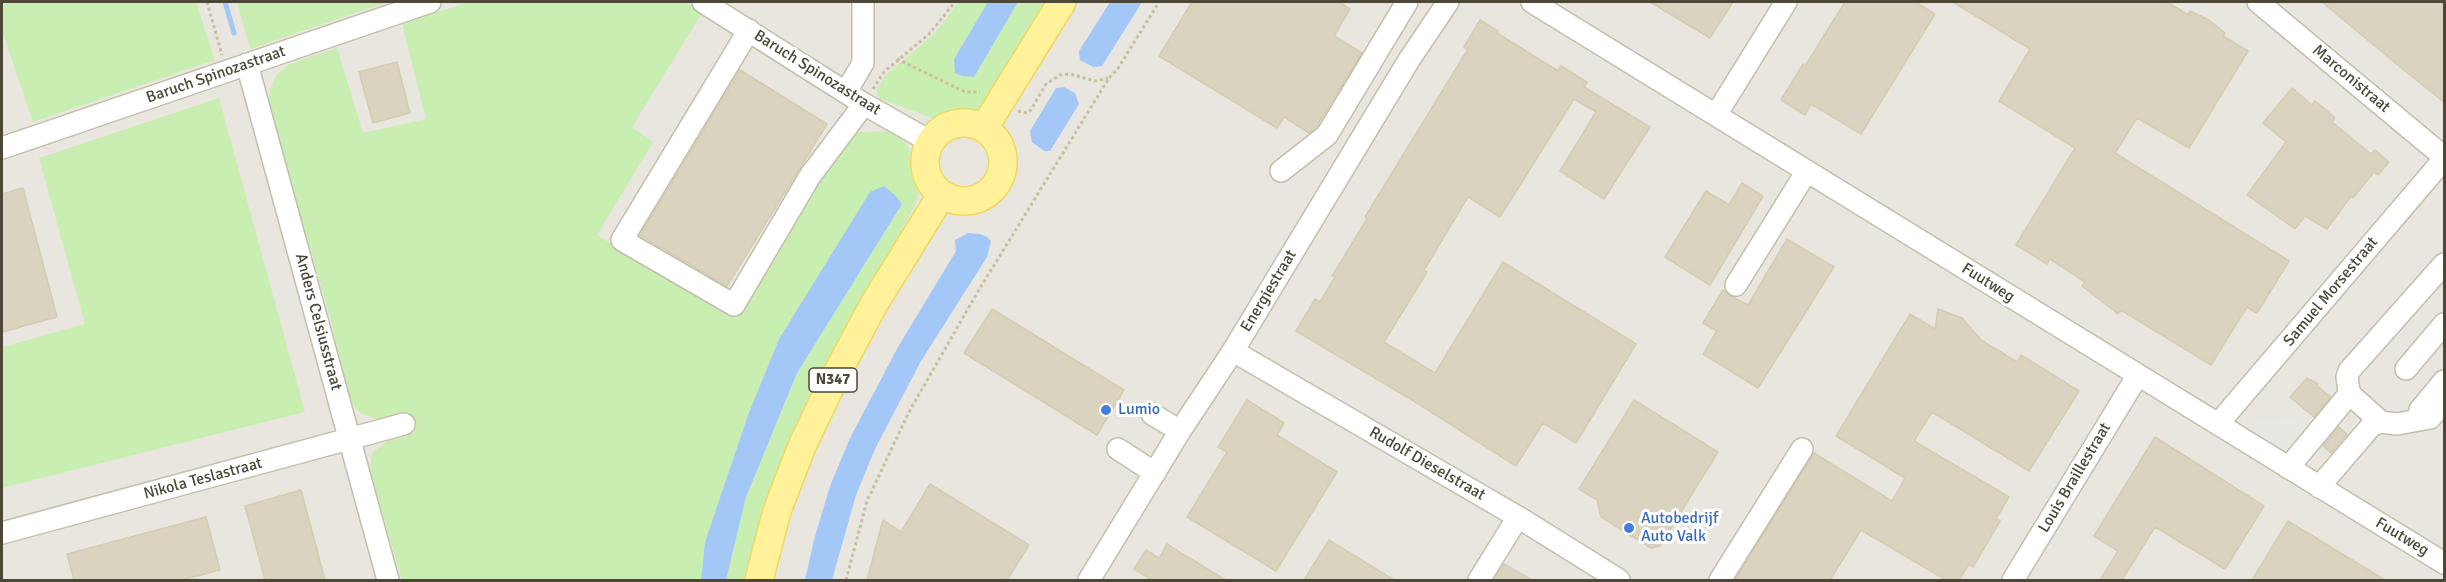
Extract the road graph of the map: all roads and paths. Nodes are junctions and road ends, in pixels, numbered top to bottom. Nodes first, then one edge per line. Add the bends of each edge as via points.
1 (207, 2) edge
2 (430, 2) edge
3 (703, 2) edge
4 (863, 2) edge
5 (955, 2) edge
6 (1062, 2) edge
7 (1159, 2) edge
8 (1407, 2) edge
9 (1448, 2) edge
10 (1532, 2) edge
11 (1786, 2) edge
12 (2258, 2) edge
13 (749, 30) junction
14 (247, 64) junction
15 (226, 71) junction
16 (846, 92) junction
17 (864, 104) junction
18 (1716, 115) junction
19 (984, 128) junction
20 (931, 142) junction
21 (2, 148) edge
22 (2445, 158) edge
23 (1281, 171) dead end
24 (1807, 171) junction
25 (942, 194) junction
26 (2445, 264) edge
27 (1736, 285) dead end
28 (2445, 324) edge
29 (1233, 351) junction
30 (2406, 369) dead end
31 (2138, 375) junction
32 (2445, 381) edge
33 (2345, 398) junction
34 (2445, 402) edge
35 (1152, 414) dead end
36 (2403, 423) junction
37 (404, 424) dead end
38 (2218, 424) junction
39 (2373, 427) junction
40 (1180, 431) junction
41 (350, 440) junction
42 (1118, 449) dead end
43 (1802, 449) dead end
44 (2288, 468) junction
45 (1155, 473) junction
46 (2319, 487) junction
47 (1518, 517) junction
48 (2, 533) edge
49 (2445, 563) edge
50 (388, 580) edge
51 (759, 580) edge
52 (846, 580) edge
53 (1089, 580) edge
54 (1479, 580) edge
55 (1619, 580) edge
56 (1720, 580) edge
57 (2013, 580) edge

1 - 15 path
2 - 14 street, Baruch Spinozastraat
3 - 13 street, Baruch Spinozastraat
4 - 16 street via 863,63
5 - 17 path via 929,34 884,72
6 - 19 main road
7 - 52 path via 1109,78 909,412 867,501
8 - 23 street via 1327,135
9 - 29 street, Energiestraat
10 - 18 street, Fuutweg
11 - 18 street
12 - 22 street, Marconistraat
13 - 16 street, Baruch Spinozastraat
13 - 17 street via 622,240 734,305 810,176
14 - 15 street, Baruch Spinozastraat
14 - 41 street, Anders Celsiusstraat
15 - 21 street, Baruch Spinozastraat
16 - 17 street, Baruch Spinozastraat
17 - 20 street, Baruch Spinozastraat
18 - 24 street, Fuutweg
19 - 20 main road via 954,124
19 - 25 main road via 997,140 1003,157 997,183 976,199 959,200
20 - 25 main road via 926,170
22 - 38 street, Samuel Morsestraat
24 - 27 street
24 - 31 street, Fuutweg
25 - 51 main road, N347 via 874,304 806,436 777,511
26 - 33 street via 2349,371
28 - 30 street
29 - 40 street, Energiestraat
29 - 47 street, Rudolf Dieselstraat
31 - 38 street, Fuutweg
31 - 57 street, Louis Braillestraat
32 - 36 street via 2412,419
33 - 39 street via 2352,396
33 - 44 street
34 - 36 street via 2430,418
35 - 40 street
36 - 39 street
37 - 41 street, Nikola Teslastraat
38 - 44 street, Fuutweg
39 - 46 street
40 - 45 street, Energiestraat
41 - 48 street, Nikola Teslastraat
41 - 50 street, Anders Celsiusstraat
42 - 45 street
43 - 56 street
44 - 46 street, Fuutweg
45 - 53 street, Energiestraat
46 - 49 street, Fuutweg
47 - 54 street
47 - 55 street, Rudolf Dieselstraat

